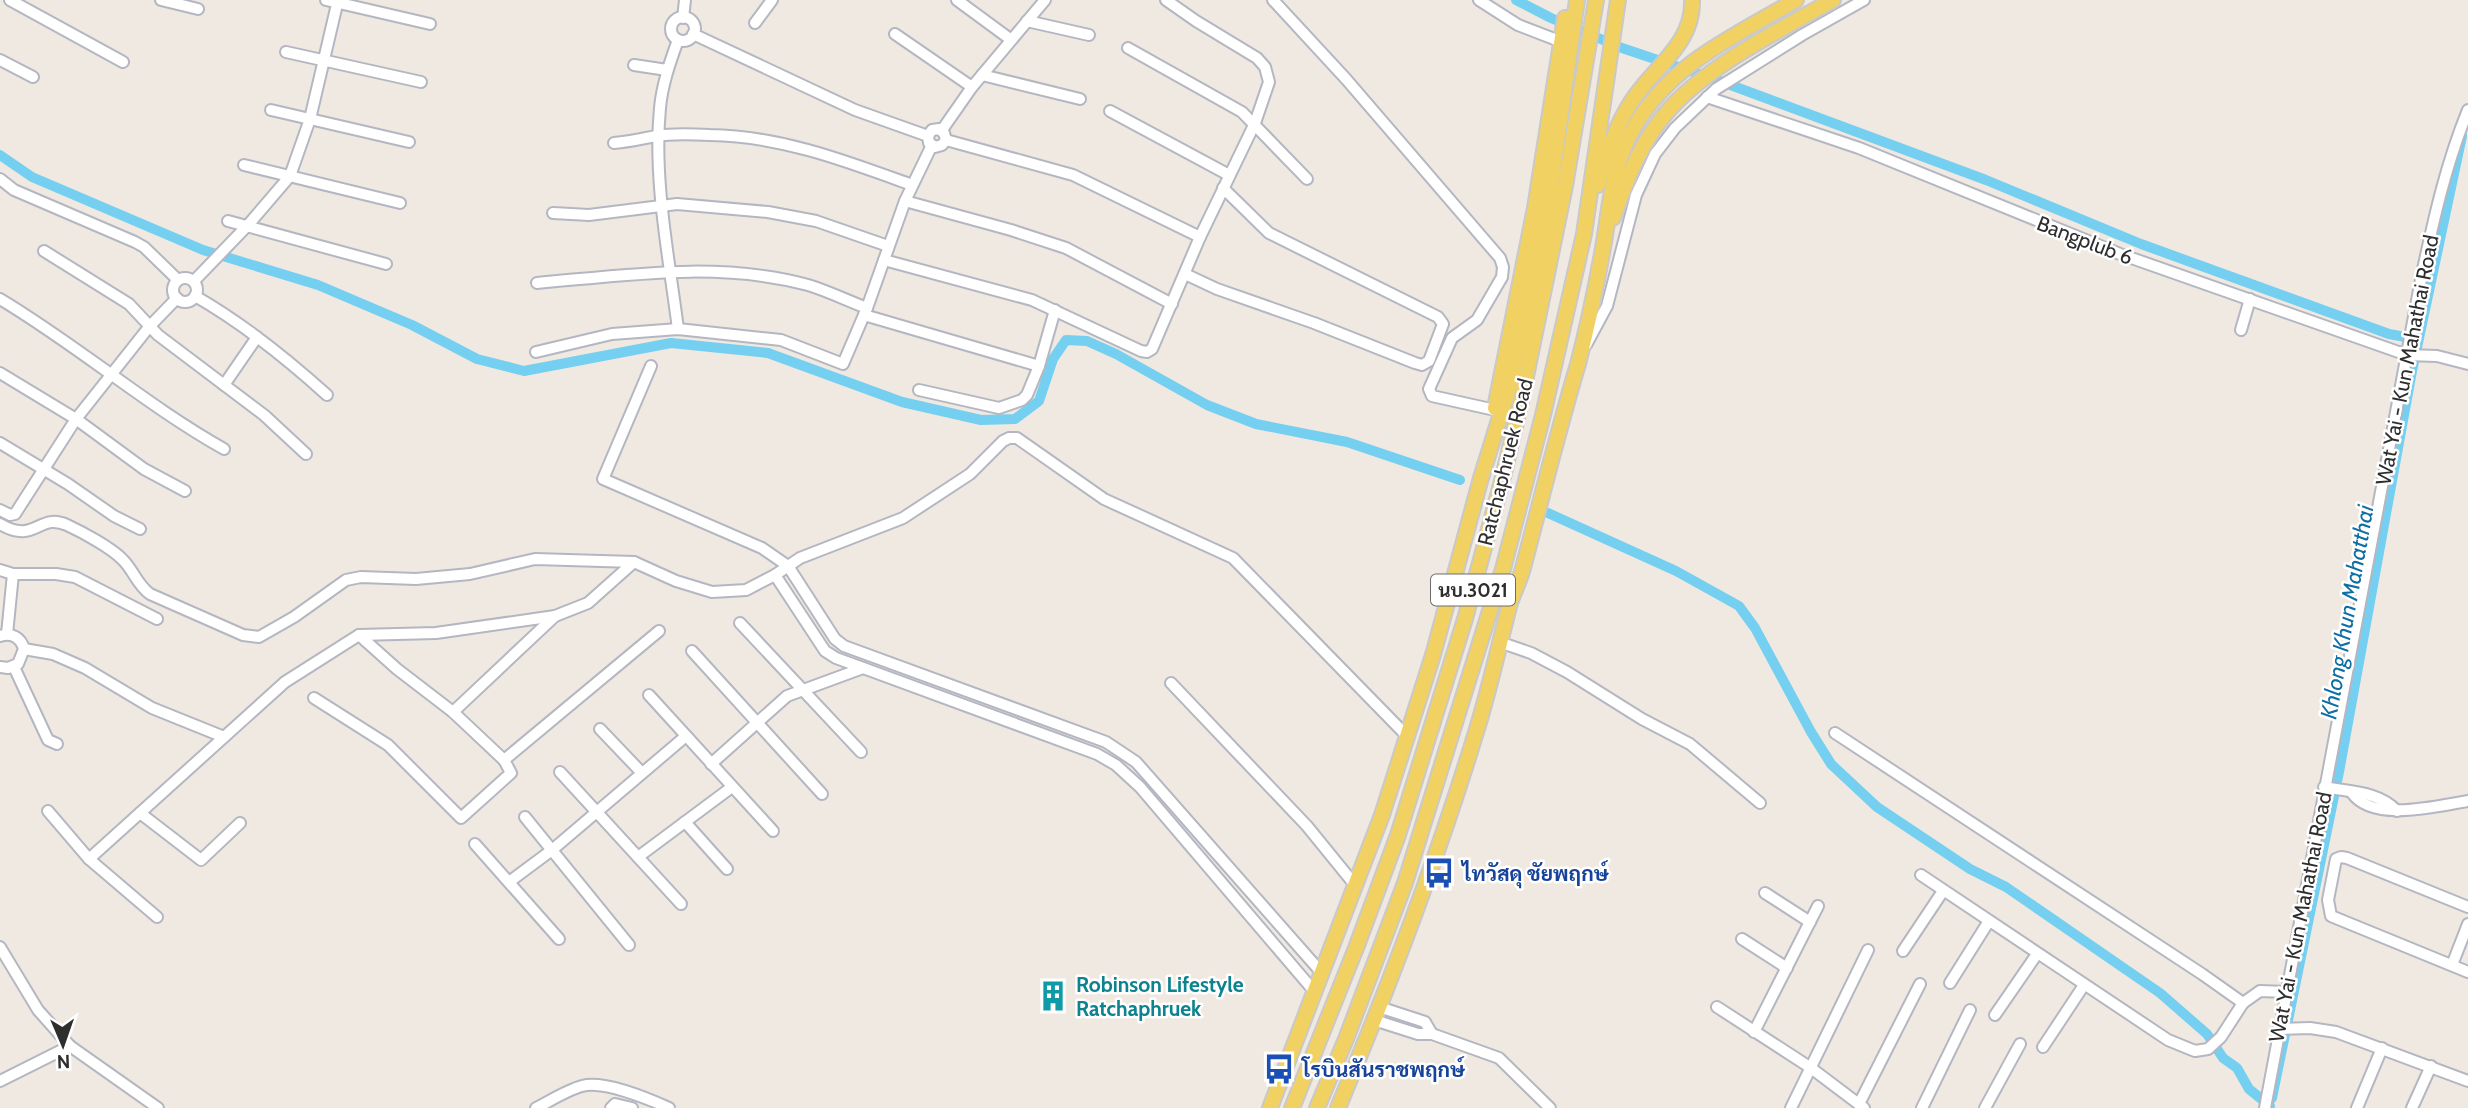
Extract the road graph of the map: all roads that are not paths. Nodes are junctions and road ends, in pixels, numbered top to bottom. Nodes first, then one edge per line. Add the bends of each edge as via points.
1 (10, 0) edge
2 (161, 0) edge
3 (685, 0) edge
4 (772, 0) edge
5 (957, 0) edge
6 (1045, 0) edge
7 (1166, 0) edge
8 (1273, 0) edge
9 (1479, 0) edge
10 (1577, 0) edge
11 (1597, 0) edge
12 (1618, 0) edge
13 (1692, 0) edge
14 (1833, 0) edge
15 (1864, 0) edge
16 (333, 1) edge
17 (1791, 3) edge
18 (1567, 6) edge
19 (198, 9) dead end
20 (683, 18) junction
21 (1027, 21) junction
22 (755, 23) dead end
23 (430, 24) dead end
24 (693, 34) junction
25 (895, 34) dead end
26 (1089, 35) dead end
27 (1562, 36) junction
28 (1010, 39) junction
29 (678, 40) junction
30 (1128, 48) dead end
31 (286, 52) dead end
32 (0, 60) edge
33 (324, 61) junction
34 (122, 62) dead end
35 (634, 65) dead end
36 (667, 71) junction
37 (982, 75) junction
38 (33, 77) dead end
39 (421, 82) dead end
40 (972, 87) junction
41 (1711, 93) junction
42 (1080, 99) dead end
43 (271, 110) dead end
44 (2468, 110) edge
45 (1110, 111) dead end
46 (310, 119) junction
47 (1255, 123) junction
48 (944, 135) junction
49 (658, 136) junction
50 (930, 141) junction
51 (409, 142) dead end
52 (614, 143) dead end
53 (244, 165) dead end
54 (1229, 175) junction
55 (290, 176) junction
56 (0, 179) edge
57 (1307, 179) dead end
58 (912, 185) junction
59 (1223, 188) junction
60 (905, 201) junction
61 (400, 202) dead end
62 (663, 205) junction
63 (553, 213) dead end
64 (228, 221) dead end
65 (248, 225) junction
66 (1584, 234) junction
67 (1200, 237) junction
68 (888, 246) junction
69 (1603, 246) junction
70 (44, 251) dead end
71 (884, 260) junction
72 (386, 264) dead end
73 (670, 271) junction
74 (1185, 274) junction
75 (178, 279) junction
76 (194, 281) junction
77 (537, 283) dead end
78 (195, 296) junction
79 (0, 299) edge
80 (177, 299) junction
81 (2250, 299) junction
82 (1172, 304) junction
83 (1055, 310) junction
84 (866, 312) junction
85 (149, 327) junction
86 (678, 329) junction
87 (2241, 330) dead end
88 (257, 337) junction
89 (536, 352) dead end
90 (2410, 354) junction
91 (1579, 358) junction
92 (2468, 364) edge
93 (651, 366) dead end
94 (1039, 366) junction
95 (0, 373) edge
96 (112, 376) junction
97 (224, 385) junction
98 (919, 390) dead end
99 (327, 395) dead end
100 (1494, 410) junction
101 (76, 419) junction
102 (0, 443) edge
103 (224, 449) dead end
104 (306, 454) dead end
105 (44, 469) junction
106 (1481, 478) junction
107 (185, 491) dead end
108 (0, 510) edge
109 (0, 524) edge
110 (1512, 527) junction
111 (140, 529) dead end
112 (634, 562) junction
113 (788, 566) junction
114 (0, 570) edge
115 (13, 574) junction
116 (775, 575) junction
117 (1511, 600) junction
118 (555, 616) junction
119 (157, 619) dead end
120 (740, 623) dead end
121 (659, 631) dead end
122 (4, 635) edge
123 (359, 635) junction
124 (1502, 643) junction
125 (24, 649) junction
126 (692, 651) dead end
127 (0, 667) edge
128 (14, 667) junction
129 (863, 668) junction
130 (1171, 683) dead end
131 (803, 690) junction
132 (649, 695) dead end
133 (314, 698) dead end
134 (1435, 710) junction
135 (453, 712) junction
136 (757, 722) junction
137 (600, 729) dead end
138 (1835, 733) dead end
139 (686, 736) junction
140 (1407, 736) junction
141 (223, 737) junction
142 (57, 744) dead end
143 (861, 752) dead end
144 (504, 760) junction
145 (711, 764) junction
146 (561, 772) dead end
147 (642, 773) junction
148 (1152, 780) junction
149 (732, 787) junction
150 (1140, 788) junction
151 (2329, 788) junction
152 (822, 794) dead end
153 (2468, 801) edge
154 (1760, 803) dead end
155 (48, 811) dead end
156 (597, 812) junction
157 (139, 813) junction
158 (1382, 815) junction
159 (525, 817) dead end
160 (685, 822) junction
161 (240, 823) dead end
162 (773, 831) dead end
163 (475, 844) dead end
164 (552, 850) junction
165 (638, 857) junction
166 (89, 859) junction
167 (727, 869) dead end
168 (1921, 876) dead end
169 (509, 882) junction
170 (1355, 885) junction
171 (1943, 891) junction
172 (1765, 893) dead end
173 (681, 904) dead end
174 (1818, 906) dead end
175 (2468, 907) edge
176 (157, 918) dead end
177 (1989, 921) junction
178 (1810, 922) junction
179 (2468, 924) edge
180 (559, 939) dead end
181 (1742, 939) dead end
182 (629, 945) dead end
183 (0, 947) edge
184 (1868, 950) dead end
185 (1903, 951) dead end
186 (2037, 954) junction
187 (2452, 965) junction
188 (1787, 968) junction
189 (1321, 972) junction
190 (2468, 972) edge
191 (1950, 983) dead end
192 (1920, 984) dead end
193 (2084, 985) junction
194 (1314, 991) junction
195 (2287, 992) junction
196 (2243, 1003) junction
197 (1717, 1007) dead end
198 (1970, 1010) dead end
199 (1377, 1014) junction
200 (1995, 1015) dead end
201 (2282, 1029) junction
202 (1754, 1032) junction
203 (2020, 1044) dead end
204 (70, 1046) junction
205 (2043, 1047) dead end
206 (2382, 1048) junction
207 (2431, 1066) junction
208 (1811, 1068) junction
209 (0, 1081) edge
210 (2468, 1082) edge
211 (1862, 1106) edge
212 (158, 1108) edge
213 (536, 1108) edge
214 (611, 1108) edge
215 (632, 1108) edge
216 (669, 1108) edge
217 (1270, 1108) edge
218 (1292, 1108) edge
219 (1317, 1108) edge
220 (1338, 1108) edge
221 (1550, 1108) edge
222 (1791, 1108) edge
223 (1922, 1108) edge
224 (1985, 1108) edge
225 (2265, 1108) edge
226 (2357, 1108) edge
227 (2412, 1108) edge

1 - 34 street
2 - 19 street
3 - 20 street
4 - 22 street
5 - 28 street
6 - 21 street
7 - 47 street via 1265,67 1269,82
8 - 100 street via 1500,258 1502,277 1477,320 1452,338 1429,389 1432,396
9 - 27 street via 1518,24
10 - 106 main road via 1531,291 1508,391
11 - 134 main road, Ratchaphruek Road / นบ.3021 via 1563,199 1504,473
12 - 66 main road, Ratchaphruek Road / นบ.3021
13 - 66 main road via 1685,36 1621,120
14 - 69 main road via 1712,71 1676,101 1642,147
15 - 41 street
16 - 23 street
16 - 33 street
17 - 69 main road via 1702,54 1650,102 1616,168
18 - 27 main road
20 - 24 street via 693,23
20 - 29 street via 671,27
21 - 26 street
21 - 28 street
24 - 29 street via 689,40
24 - 50 street
25 - 40 street
27 - 100 main road via 1533,220
28 - 37 street
29 - 36 street
30 - 47 street
31 - 33 street
32 - 38 street
33 - 39 street
33 - 46 street
35 - 36 street
36 - 49 street
37 - 40 street
37 - 42 street
40 - 48 street
41 - 81 street, Bangplub 6 via 2081,239
41 - 91 street via 1655,154 1636,195 1607,306
43 - 46 street
44 - 90 street, Wat Yai - Kun Mahathai Road via 2441,186
45 - 54 street
46 - 51 street
46 - 55 street
47 - 54 street
47 - 57 street
48 - 50 street via 932,130
48 - 67 street via 1073,175
49 - 52 street
49 - 58 street via 712,135 779,142
49 - 62 street
50 - 58 street
53 - 55 street
54 - 59 street
55 - 61 street
55 - 65 street
56 - 75 street via 14,190 135,242
58 - 60 street
59 - 67 street
59 - 74 street via 1269,233 1438,317 1443,324 1429,361 1415,363
60 - 68 street
60 - 82 street via 1066,248
62 - 63 street via 589,215
62 - 68 street via 780,214 816,221
62 - 73 street
64 - 65 street
65 - 72 street
65 - 76 street
66 - 110 main road, Ratchaphruek Road / นบ.3021
67 - 74 street
68 - 71 street
69 - 91 main road
70 - 85 street via 129,304
71 - 83 street
71 - 84 street
73 - 77 street
73 - 84 street via 762,276 808,285
73 - 86 street
74 - 82 street
75 - 76 street
75 - 80 street via 173,289
76 - 78 street
78 - 80 street via 185,302
78 - 88 street
79 - 96 street
80 - 85 street
81 - 87 street
81 - 90 street, Bangplub 6
82 - 83 street via 1147,352
83 - 94 street
84 - 86 street via 841,364 781,340
84 - 94 street
85 - 96 street
85 - 97 street
86 - 89 street via 612,334
88 - 97 street
88 - 99 street
90 - 92 street, Bangplub 6
90 - 151 street, Wat Yai - Kun Mahathai Road
91 - 117 main road
93 - 113 street via 603,479 762,548
94 - 98 street via 1027,395 999,408
95 - 101 street
96 - 101 street
96 - 103 street
97 - 104 street
100 - 106 main road
101 - 105 street
101 - 107 street via 144,469
102 - 105 street
105 - 108 street via 15,514
105 - 111 street
106 - 140 main road
109 - 112 street via 19,533 52,521 65,524 121,557 150,594 251,637 294,617 346,580 361,577 416,579 470,574 535,559
110 - 117 main road
110 - 219 main road, Ratchaphruek Road / นบ.3021 via 1405,883
112 - 116 street via 712,592 746,590
112 - 118 street via 588,603
113 - 116 street
113 - 140 street via 903,518 970,474 999,444 1017,438 1104,499 1233,558
113 - 148 street via 844,646 1106,742 1136,762
114 - 115 street
115 - 119 street via 75,577
115 - 122 street
116 - 129 street via 825,651
117 - 124 main road, นบ.3021
118 - 123 street via 436,634
118 - 135 street
120 - 131 street
121 - 144 street
122 - 125 street via 20,640
123 - 135 street
123 - 141 street via 285,682
124 - 154 street via 1531,653 1690,744
124 - 199 main road, นบ.3021 via 1431,869
125 - 128 street via 22,660
125 - 141 street via 53,654 85,668 152,708
126 - 136 street
127 - 128 street
128 - 142 street via 48,740
129 - 131 street
129 - 150 street via 1097,754
130 - 170 street via 1307,826
131 - 136 street via 787,696
131 - 143 street
132 - 139 street
133 - 144 street via 387,745 461,818 511,773
134 - 158 main road, นบ.3021
134 - 218 main road, Ratchaphruek Road / นบ.3021 via 1398,835
135 - 144 street
136 - 145 street
136 - 152 street
137 - 147 street
138 - 196 street
139 - 145 street
139 - 147 street
140 - 158 main road
141 - 157 street
145 - 149 street
146 - 156 street
147 - 156 street
148 - 150 street
148 - 189 street
149 - 160 street
149 - 162 street
150 - 194 street
151 - 153 street via 2349,792 2385,811
151 - 195 street, Wat Yai - Kun Mahathai Road
155 - 166 street
156 - 164 street
156 - 165 street
157 - 161 street via 201,860
157 - 166 street
158 - 170 main road, นบ.3021
159 - 164 street
160 - 165 street
160 - 167 street
163 - 169 street
164 - 169 street
164 - 182 street
165 - 173 street
166 - 176 street
168 - 171 street
169 - 180 street
170 - 189 main road, นบ.3021
171 - 177 street
171 - 185 street
172 - 178 street
174 - 178 street
175 - 187 street via 2347,858 2336,859 2328,900 2330,916
177 - 186 street
177 - 191 street
178 - 188 street
179 - 187 street
181 - 188 street
183 - 204 street via 38,1010
184 - 208 street
186 - 193 street
186 - 200 street
187 - 190 street
188 - 202 street
189 - 194 main road, นบ.3021
192 - 211 street
193 - 196 street via 2168,1040 2196,1051 2208,1049 2221,1037
193 - 205 street
194 - 217 main road, นบ.3021
195 - 196 street via 2260,991
195 - 201 street, Wat Yai - Kun Mahathai Road
197 - 202 street
198 - 223 street
199 - 220 main road, นบ.3021
199 - 221 street via 1425,1022 1432,1034 1499,1058
201 - 206 street via 2336,1032
201 - 225 street, Wat Yai - Kun Mahathai Road
202 - 208 street
203 - 224 street
204 - 209 street
204 - 212 street
206 - 207 street
206 - 226 street
207 - 210 street
207 - 227 street
208 - 211 street
208 - 222 street
213 - 216 street via 582,1086 597,1085
214 - 215 street via 615,1104

